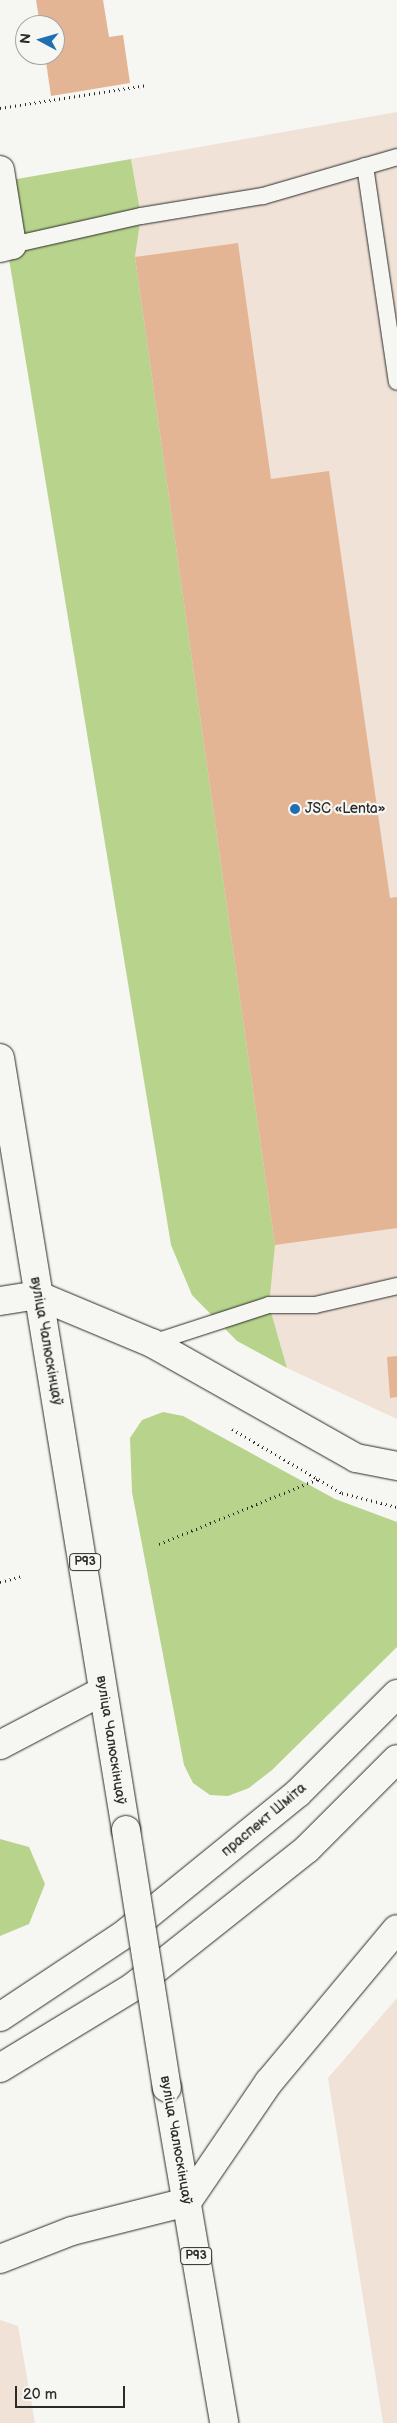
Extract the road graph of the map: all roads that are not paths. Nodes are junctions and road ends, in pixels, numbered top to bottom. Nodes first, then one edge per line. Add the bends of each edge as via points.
1 (397, 157) edge
2 (366, 166) junction
3 (0, 170) edge
4 (6, 246) edge
5 (397, 382) edge
6 (0, 1058) edge
7 (397, 1286) edge
8 (37, 1295) junction
9 (0, 1300) edge
10 (152, 1343) junction
11 (397, 1466) edge
12 (103, 1691) junction
13 (397, 1694) edge
14 (0, 1745) edge
15 (397, 1759) edge
16 (397, 1929) edge
17 (0, 2017) edge
18 (0, 2068) edge
19 (187, 2202) junction
20 (0, 2259) edge
21 (224, 2423) edge

1 - 2 lane
2 - 4 lane via 264,196
2 - 5 lane
3 - 4 main road
6 - 8 main road, вуліца Чалюскінцаў / Р93
7 - 10 lane via 315,1305 269,1305
8 - 9 main road
8 - 10 main road
8 - 12 main road, вуліца Чалюскінцаў / Р93
10 - 11 main road via 356,1458
12 - 14 main road
12 - 19 main road, вуліца Чалюскінцаў / Р93, bridge
13 - 17 main road, праспект Шміта via 298,1793 122,1936
15 - 18 main road via 307,1849 133,1988
16 - 19 main road via 269,2082
19 - 20 main road via 72,2232
19 - 21 main road, вуліца Чалюскінцаў / Р93

